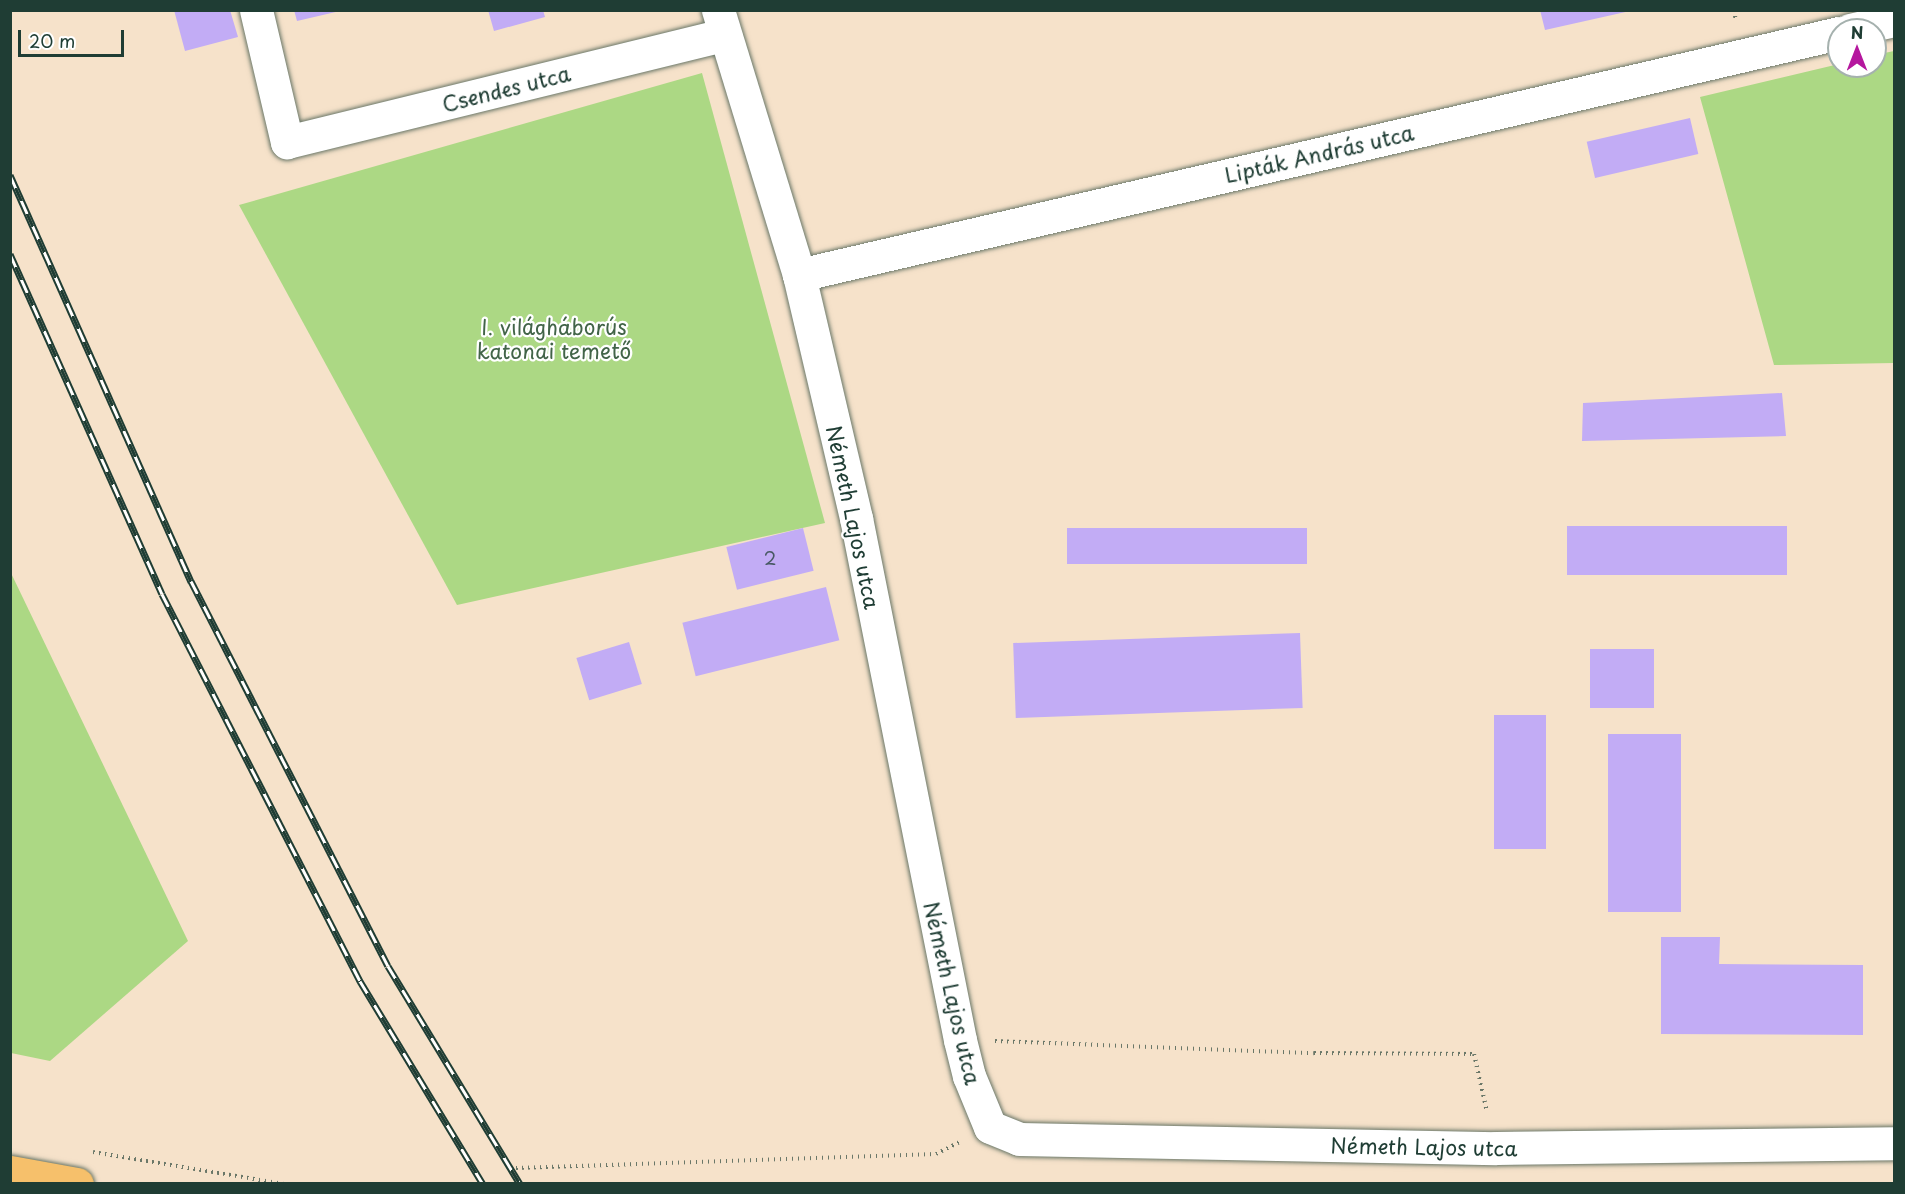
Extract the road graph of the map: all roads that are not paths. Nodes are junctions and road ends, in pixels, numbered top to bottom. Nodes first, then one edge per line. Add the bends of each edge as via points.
1 (256, 10) edge
2 (721, 23) edge
3 (1827, 36) edge
4 (799, 275) junction
5 (1894, 1143) edge
6 (10, 1172) edge
7 (77, 1184) edge

1 - 2 street, Csendes utca via 287,142
2 - 4 street, Németh Lajos utca
3 - 4 street, Lipták András utca
4 - 5 street, Németh Lajos utca via 856,518 960,1040 969,1077 990,1127 1019,1139 1496,1148
6 - 7 main road

